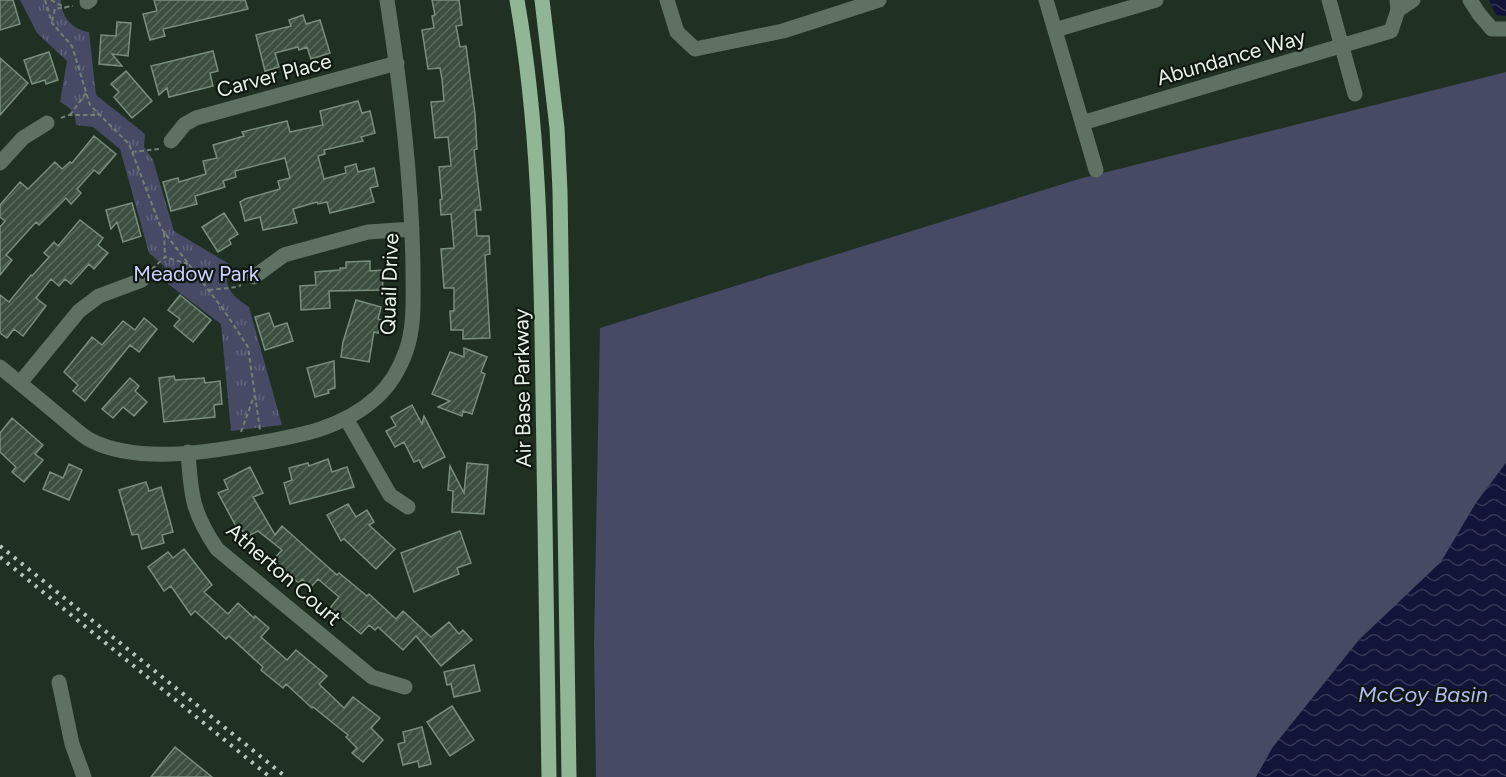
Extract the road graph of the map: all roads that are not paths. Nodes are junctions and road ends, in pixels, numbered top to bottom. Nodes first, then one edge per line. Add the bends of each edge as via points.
1 (387, 0) edge
2 (517, 0) edge
3 (542, 0) edge
4 (667, 0) edge
5 (879, 0) edge
6 (1046, 0) edge
7 (1156, 0) edge
8 (1329, 0) edge
9 (1413, 0) edge
10 (1470, 0) edge
11 (1397, 5) edge
12 (1506, 29) edge
13 (1055, 30) junction
14 (1342, 46) junction
15 (397, 63) junction
16 (1355, 94) dead end
17 (47, 123) road end
18 (1082, 123) junction
19 (171, 141) road end
20 (0, 163) edge
21 (1096, 170) dead end
22 (412, 229) junction
23 (254, 277) road end
24 (142, 280) road end
25 (0, 367) edge
26 (20, 383) junction
27 (347, 420) junction
28 (188, 452) junction
29 (408, 507) dead end
30 (59, 682) dead end
31 (405, 687) dead end
32 (84, 777) edge
33 (549, 777) edge
34 (569, 777) edge

1 - 15 street, Quail Drive
2 - 33 main road, Air Base Parkway via 534,131 541,256
3 - 34 main road, Air Base Parkway via 560,191
4 - 5 street via 677,32 695,49 783,31
6 - 13 street
7 - 13 street
8 - 14 street
9 - 11 street
10 - 12 street via 1492,29
11 - 14 street, Abundance Way via 1392,31
13 - 18 street
14 - 16 street
14 - 18 street, Abundance Way
15 - 19 street, Carver Place via 196,118 185,124
15 - 22 street, Quail Drive
17 - 20 street via 23,138
18 - 21 street
22 - 23 street via 368,232 284,255
22 - 27 street, Quail Drive via 413,317 407,350 396,374 379,396
24 - 26 street via 99,296 79,311
25 - 26 street, Quail Drive
26 - 28 street, Quail Drive via 89,440 106,447 140,453
27 - 28 street, Quail Drive via 286,438
27 - 29 street via 390,495
28 - 31 street, Atherton Court via 193,506 217,549 372,676
30 - 32 street via 72,744

